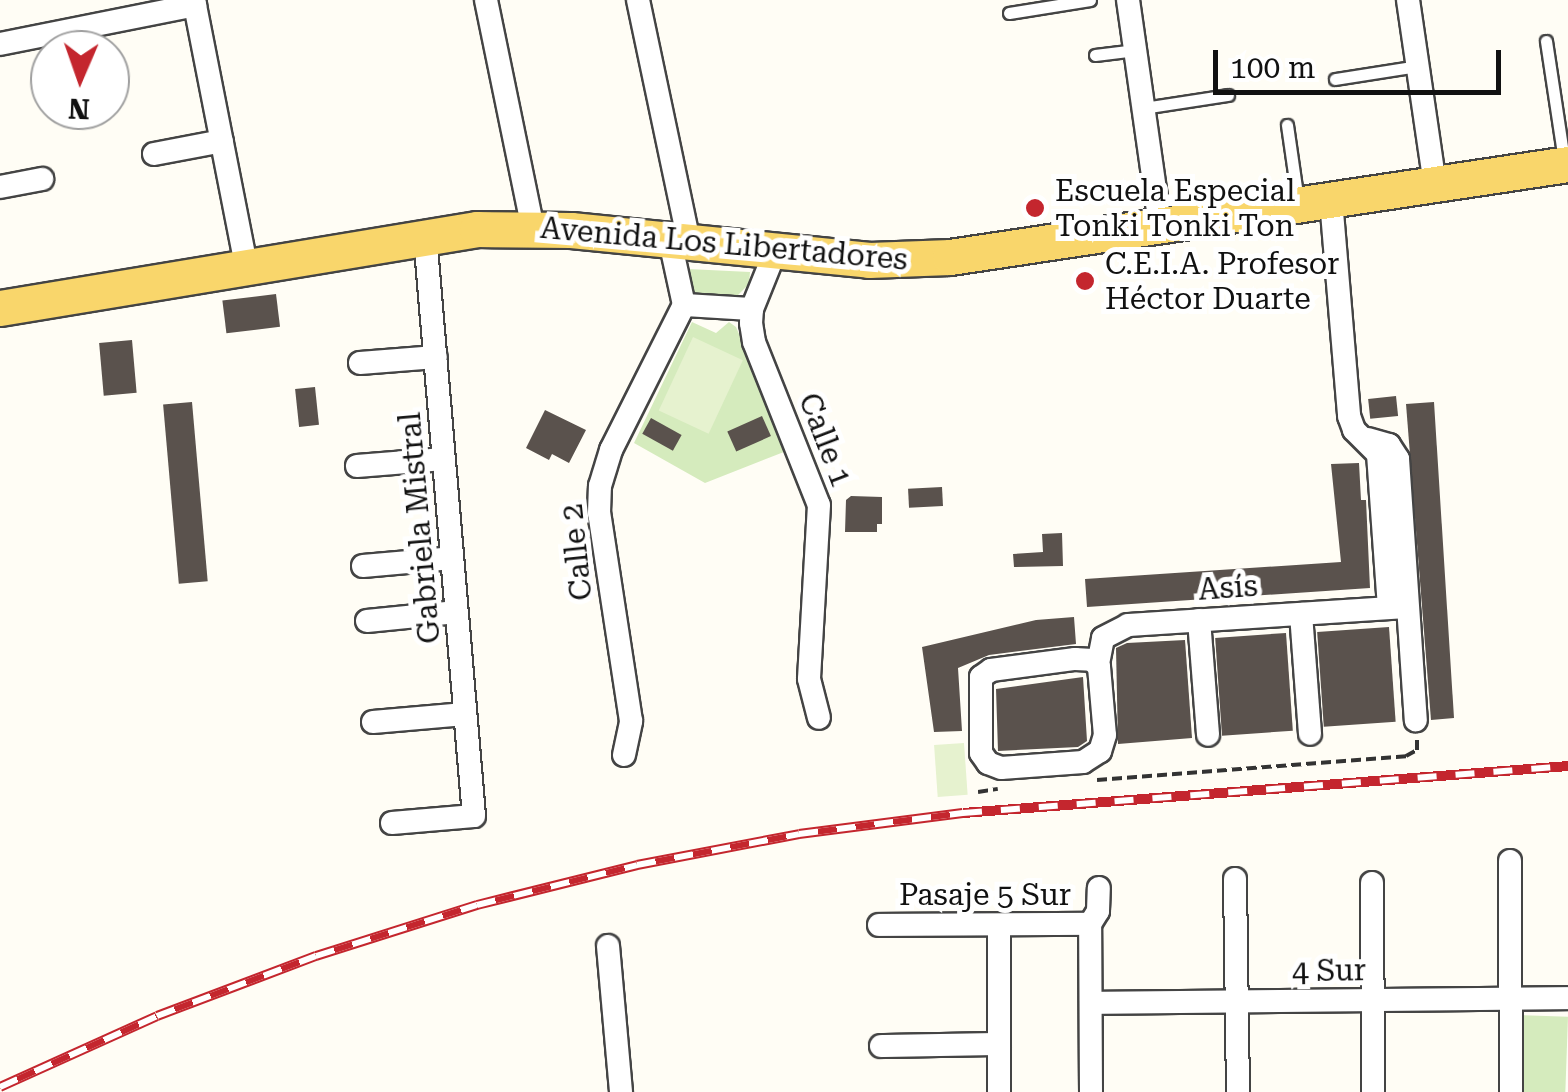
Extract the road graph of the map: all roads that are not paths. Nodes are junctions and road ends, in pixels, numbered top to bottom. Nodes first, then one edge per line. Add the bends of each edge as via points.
1 (486, 0) edge
2 (638, 0) edge
3 (1090, 0) edge
4 (1128, 0) edge
5 (1408, 0) edge
6 (194, 2) edge
7 (1008, 13) dead end
8 (1546, 40) dead end
9 (0, 44) edge
10 (1134, 50) junction
11 (1095, 54) dead end
12 (1418, 66) junction
13 (1335, 79) dead end
14 (1228, 96) dead end
15 (1143, 108) junction
16 (1286, 124) dead end
17 (222, 142) junction
18 (154, 154) dead end
19 (1566, 164) edge
20 (42, 179) dead end
21 (1434, 184) junction
22 (0, 187) edge
23 (1314, 202) junction
24 (1160, 226) junction
25 (534, 228) junction
26 (425, 236) junction
27 (680, 242) junction
28 (776, 252) junction
29 (246, 265) junction
30 (684, 304) junction
31 (0, 308) edge
32 (752, 309) junction
33 (436, 357) junction
34 (360, 363) dead end
35 (444, 459) junction
36 (356, 466) dead end
37 (452, 558) junction
38 (364, 566) dead end
39 (1398, 608) junction
40 (457, 612) junction
41 (1301, 614) junction
42 (1199, 620) junction
43 (367, 621) dead end
44 (1098, 664) junction
45 (465, 714) junction
46 (819, 718) dead end
47 (1416, 720) dead end
48 (373, 722) dead end
49 (1310, 734) dead end
50 (1208, 735) dead end
51 (624, 754) dead end
52 (392, 823) dead end
53 (1510, 861) dead end
54 (1235, 878) dead end
55 (1372, 883) dead end
56 (1098, 888) dead end
57 (1090, 924) junction
58 (879, 925) dead end
59 (999, 925) junction
60 (608, 946) dead end
61 (1510, 998) junction
62 (1568, 998) edge
63 (1373, 1000) junction
64 (1236, 1002) junction
65 (1091, 1003) junction
66 (999, 1044) junction
67 (882, 1046) dead end
68 (621, 1092) edge
69 (999, 1092) edge
70 (1091, 1092) edge
71 (1238, 1092) edge
72 (1374, 1092) edge
73 (1511, 1092) edge

1 - 25 street
2 - 27 street
3 - 7 lane
4 - 10 street
5 - 12 street
6 - 9 street
6 - 17 street
8 - 19 lane
10 - 11 lane
10 - 15 street
12 - 13 lane
12 - 21 street
14 - 15 lane
15 - 24 street
16 - 23 lane
17 - 18 street
17 - 29 street
19 - 21 main road, Avenida Los Libertadores
20 - 22 street
21 - 23 main road, Avenida Los Libertadores
23 - 24 main road, Avenida Los Libertadores
23 - 39 street via 1349,416 1354,430 1389,445 1398,459
24 - 28 main road, Avenida Los Libertadores via 936,258
25 - 26 main road, Avenida Los Libertadores
25 - 27 main road, Avenida Los Libertadores
26 - 29 main road, Avenida Los Libertadores
26 - 33 street, Gabriela Mistral
27 - 28 main road, Avenida Los Libertadores
27 - 30 street
28 - 32 street
29 - 31 main road, Avenida Los Libertadores
30 - 32 street
30 - 51 street, Calle 2 via 611,450 600,486 631,720
32 - 46 street, Calle 1 via 754,342 819,505 810,679
33 - 34 street
33 - 35 street, Gabriela Mistral
35 - 36 street
35 - 37 street, Gabriela Mistral
37 - 38 street
37 - 40 street, Gabriela Mistral
39 - 41 street, Asís
39 - 47 street
40 - 43 street
40 - 45 street, Gabriela Mistral
41 - 42 street, Asís
41 - 49 street
42 - 44 street, Asís via 1119,626 1098,646
42 - 50 street
44 - 44 street via 1105,735 1094,757 1002,768 984,759 977,688 985,672 1075,659
45 - 48 street
45 - 52 street, Gabriela Mistral via 474,816
53 - 61 street
54 - 64 street
55 - 63 street
56 - 57 street
57 - 59 street, Pasaje 5 Sur
57 - 65 street
58 - 59 street, Pasaje 5 Sur
59 - 66 street
60 - 68 street
61 - 62 street, 4 Sur
61 - 63 street, 4 Sur
61 - 73 street
63 - 64 street, 4 Sur
63 - 72 street
64 - 65 street, 4 Sur
64 - 71 street
65 - 70 street
66 - 67 street
66 - 69 street

